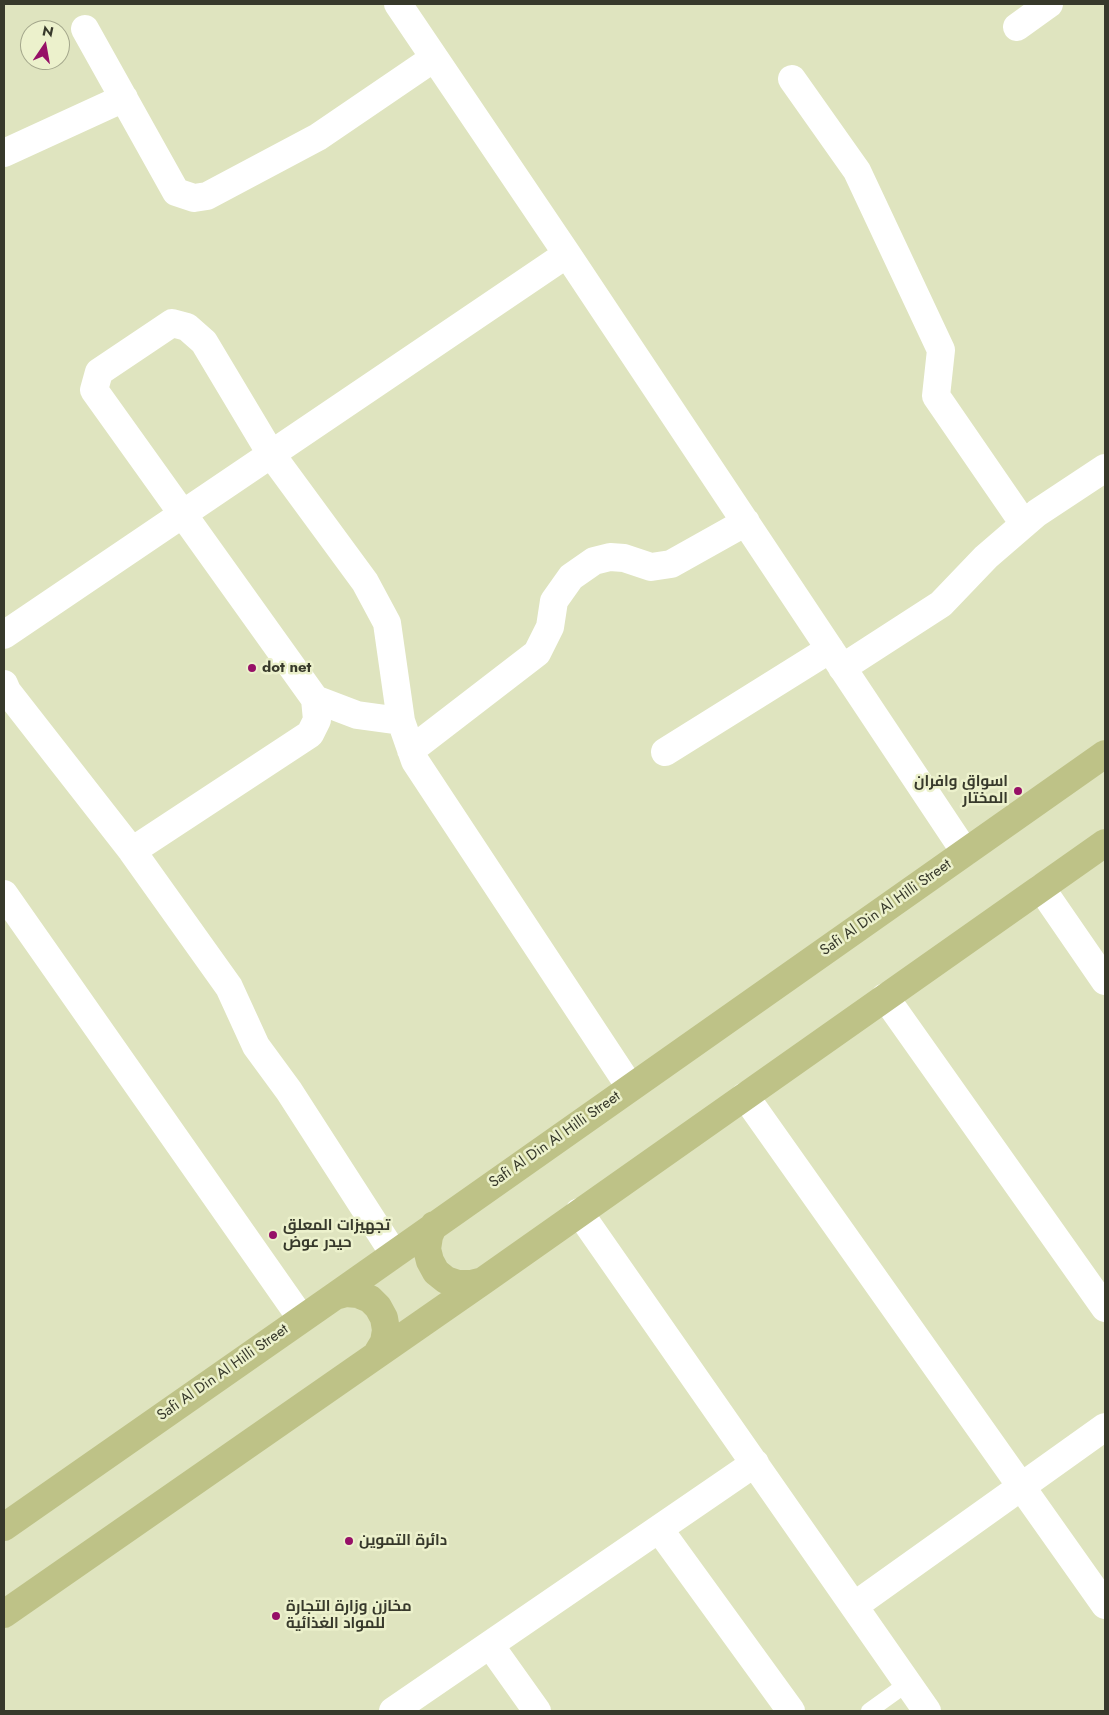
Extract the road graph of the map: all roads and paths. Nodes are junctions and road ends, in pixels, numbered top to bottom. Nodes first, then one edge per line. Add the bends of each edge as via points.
1 (398, 4) edge
2 (1049, 4) edge
3 (1017, 27) dead end
4 (85, 29) dead end
5 (434, 58) junction
6 (792, 79) dead end
7 (124, 98) junction
8 (4, 153) edge
9 (567, 254) junction
10 (272, 454) junction
11 (1105, 468) edge
12 (182, 514) junction
13 (746, 522) junction
14 (1024, 524) junction
15 (4, 635) edge
16 (836, 658) junction
17 (4, 684) edge
18 (315, 699) junction
19 (401, 721) junction
20 (411, 750) junction
21 (665, 752) dead end
22 (1105, 754) edge
23 (1105, 843) edge
24 (132, 851) junction
25 (965, 852) junction
26 (1041, 888) junction
27 (4, 894) edge
28 (1105, 981) edge
29 (885, 997) junction
30 (630, 1087) junction
31 (744, 1096) junction
32 (579, 1212) junction
33 (434, 1225) junction
34 (394, 1254) junction
35 (483, 1280) junction
36 (335, 1296) junction
37 (1105, 1308) edge
38 (301, 1318) junction
39 (378, 1352) junction
40 (1105, 1427) edge
41 (755, 1463) junction
42 (1022, 1486) junction
43 (4, 1527) edge
44 (659, 1528) junction
45 (1105, 1605) edge
46 (854, 1606) junction
47 (4, 1614) edge
48 (490, 1644) junction
49 (908, 1683) junction
50 (393, 1711) edge
51 (537, 1711) edge
52 (791, 1711) edge
53 (869, 1711) edge
54 (927, 1711) edge

1 - 5 street
2 - 3 street
4 - 7 street
5 - 7 street via 318,137 207,196 194,198 176,192
5 - 9 street
6 - 14 street via 857,171 941,350 936,396
7 - 8 street
9 - 10 street
9 - 13 street
10 - 12 street
10 - 12 street via 204,342 187,327 172,323 99,372 94,390
10 - 19 street via 366,582 387,623
11 - 14 street
12 - 15 street
12 - 18 street
13 - 16 street
13 - 20 street via 671,564 651,567 610,557 594,562 571,576 554,601 550,627 537,653
14 - 16 street via 940,604
16 - 21 street
16 - 25 street
17 - 24 street
18 - 19 street via 357,716
18 - 24 street via 317,720 310,734
19 - 20 street
20 - 30 street via 415,761
22 - 25 main road, Safi Al Din Al Hilli Street
23 - 26 main road
24 - 34 street via 229,988 256,1046 289,1091
25 - 30 main road, Safi Al Din Al Hilli Street
26 - 28 street
26 - 29 main road
27 - 38 street
29 - 31 main road
29 - 37 street
30 - 33 main road, Safi Al Din Al Hilli Street
31 - 32 main road
31 - 42 street
32 - 35 main road
32 - 41 street
33 - 34 main road, Safi Al Din Al Hilli Street
33 - 35 main road via 427,1249 436,1272 458,1284
34 - 36 main road, Safi Al Din Al Hilli Street
35 - 39 main road
36 - 38 main road, Safi Al Din Al Hilli Street
36 - 39 main road via 358,1294 378,1307 386,1330
38 - 43 main road, Safi Al Din Al Hilli Street
39 - 47 main road
40 - 42 street
41 - 44 street
41 - 46 street
42 - 45 street
42 - 46 street
44 - 48 street
44 - 52 street
46 - 49 street
48 - 50 street
48 - 51 street
49 - 53 lane
49 - 54 street

